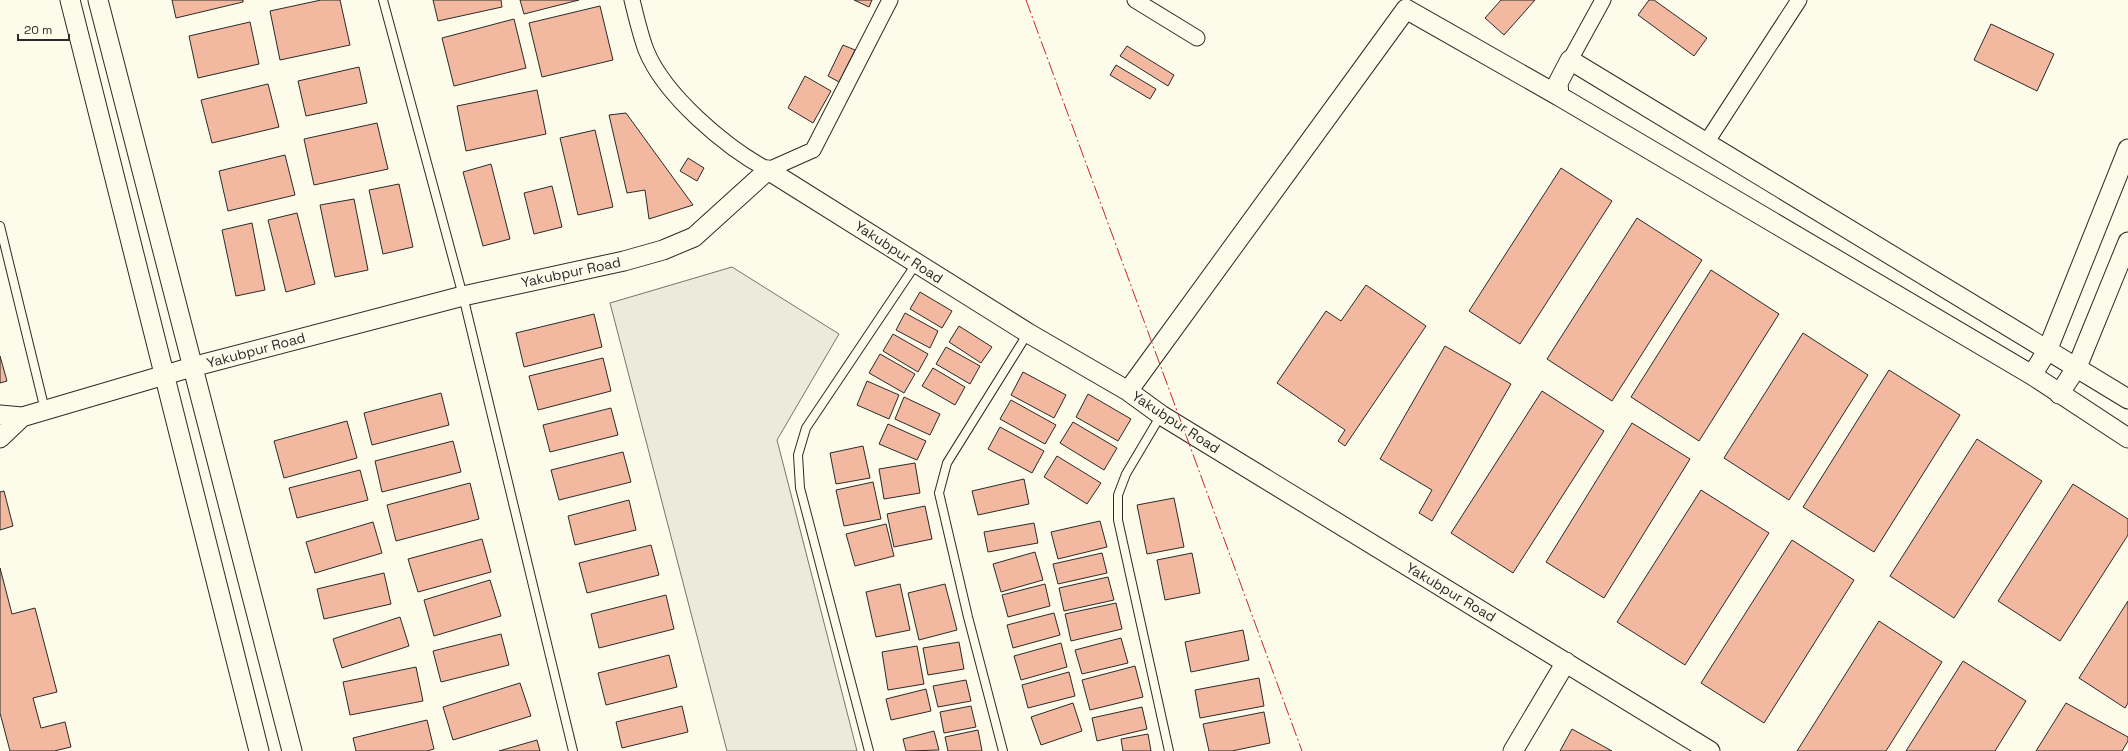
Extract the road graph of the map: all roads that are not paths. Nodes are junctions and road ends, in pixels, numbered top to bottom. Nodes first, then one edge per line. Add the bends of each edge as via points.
1 (70, 0) edge
2 (98, 0) edge
3 (383, 0) edge
4 (632, 0) edge
5 (890, 0) edge
6 (1135, 0) edge
7 (1603, 0) edge
8 (1799, 0) edge
9 (1197, 38) dead end
10 (1570, 60) junction
11 (1559, 96) junction
12 (1706, 143) junction
13 (2128, 149) edge
14 (768, 170) junction
15 (0, 226) edge
16 (2128, 242) edge
17 (916, 264) junction
18 (463, 296) junction
19 (1028, 333) junction
20 (2048, 351) junction
21 (192, 366) junction
22 (2077, 367) junction
23 (165, 374) junction
24 (2032, 375) junction
25 (1128, 391) junction
26 (2060, 394) junction
27 (2128, 399) edge
28 (45, 410) junction
29 (0, 415) edge
30 (1161, 415) junction
31 (22, 417) junction
32 (0, 438) edge
33 (2128, 438) edge
34 (1566, 662) junction
35 (259, 751) edge
36 (292, 751) edge
37 (573, 751) edge
38 (869, 751) edge
39 (1003, 751) edge
40 (1169, 751) edge
41 (1513, 751) edge
42 (1710, 751) edge

1 - 23 street
2 - 21 street
3 - 18 lane
4 - 14 street via 646,50 659,74 675,94 713,132 747,159
5 - 14 street via 813,150
6 - 9 street
7 - 10 street
8 - 12 street
10 - 11 street via 1558,83
10 - 12 street
11 - 24 street
11 - 25 street via 1406,8
12 - 20 street
13 - 20 street
14 - 17 street, Yakubpur Road
14 - 18 street, Yakubpur Road via 694,237 663,250
15 - 28 lane
16 - 22 street
17 - 19 street, Yakubpur Road
17 - 38 lane via 806,428 798,455 800,488
18 - 21 street, Yakubpur Road
18 - 37 lane
19 - 25 street, Yakubpur Road
19 - 39 lane via 947,463 939,493
20 - 22 street
20 - 24 street
21 - 23 street, Yakubpur Road
21 - 36 street
22 - 26 street
22 - 27 street
23 - 28 street, Yakubpur Road
23 - 35 street
24 - 26 street
25 - 30 street, Yakubpur Road
26 - 33 street
28 - 31 street, Yakubpur Road
29 - 31 street, Yakubpur Road
30 - 34 street, Yakubpur Road
30 - 40 lane via 1126,474 1118,495 1118,520
31 - 32 street, Yakubpur Road
34 - 41 street
34 - 42 street, Yakubpur Road

